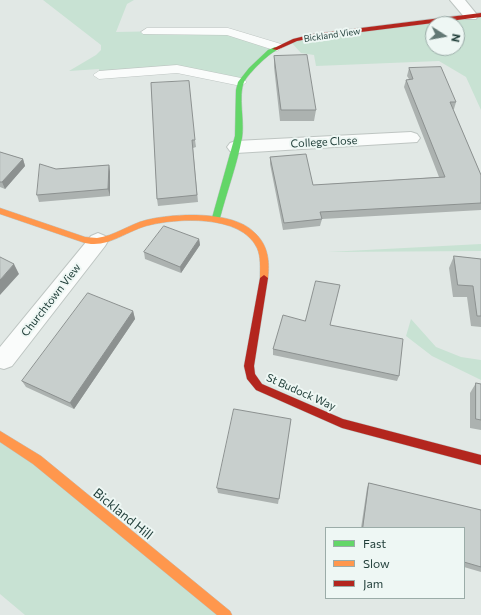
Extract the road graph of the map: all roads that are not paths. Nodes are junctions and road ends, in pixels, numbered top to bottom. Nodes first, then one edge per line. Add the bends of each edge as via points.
1 (457, 0) edge
2 (476, 16) edge
3 (147, 32) dead end
4 (277, 47) junction
5 (99, 75) dead end
6 (241, 82) junction
7 (411, 138) dead end
8 (236, 147) junction
9 (0, 211) edge
10 (216, 218) junction
11 (98, 241) junction
12 (4, 359) dead end
13 (0, 436) edge
14 (481, 460) edge
15 (226, 615) edge

1 - 2 street
2 - 4 street, Bickland View via 313,36
3 - 4 lane via 228,31
4 - 6 street, Bickland View via 262,58
5 - 6 lane via 177,68
6 - 8 street via 240,124
7 - 8 street, College Close
8 - 10 street
9 - 11 street via 85,240
10 - 11 street, Churchtown View via 163,220 128,229
10 - 14 street, St Budock Way via 240,226 250,233 264,253 264,276 248,367 251,380 259,387 342,423
11 - 12 street, Churchtown View
13 - 15 street, Bickland Hill via 37,460

